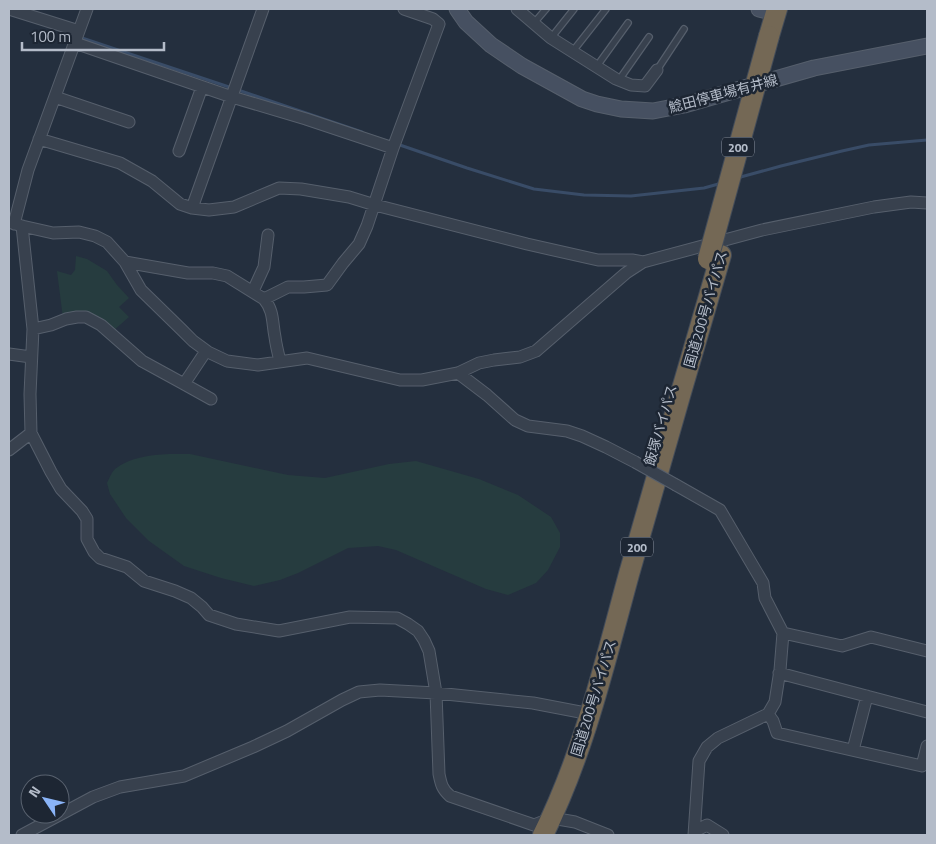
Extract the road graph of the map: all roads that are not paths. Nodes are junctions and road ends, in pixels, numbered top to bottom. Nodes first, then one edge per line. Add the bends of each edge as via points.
1 (9, 9) edge
2 (87, 9) edge
3 (263, 9) edge
4 (404, 9) edge
5 (457, 9) edge
6 (517, 9) edge
7 (546, 9) edge
8 (574, 9) edge
9 (606, 9) edge
10 (775, 10) edge
11 (534, 23) junction
12 (628, 23) dead end
13 (684, 29) dead end
14 (79, 31) junction
15 (648, 37) dead end
16 (551, 38) junction
17 (75, 43) junction
18 (927, 46) edge
19 (573, 51) junction
20 (597, 66) junction
21 (657, 70) joint
22 (619, 80) junction
23 (202, 87) junction
24 (54, 97) junction
25 (232, 97) junction
26 (129, 122) dead end
27 (39, 139) junction
28 (393, 148) junction
29 (179, 151) dead end
30 (927, 203) edge
31 (374, 205) junction
32 (192, 208) junction
33 (15, 224) edge
34 (268, 235) dead end
35 (714, 257) junction
36 (125, 262) junction
37 (643, 262) junction
38 (253, 291) junction
39 (264, 299) junction
40 (33, 330) junction
41 (206, 351) junction
42 (9, 354) edge
43 (32, 356) junction
44 (280, 361) junction
45 (458, 373) junction
46 (184, 384) junction
47 (211, 400) dead end
48 (31, 433) junction
49 (9, 450) edge
50 (782, 633) junction
51 (927, 651) edge
52 (779, 673) junction
53 (436, 693) junction
54 (867, 696) junction
55 (580, 712) junction
56 (927, 712) edge
57 (768, 714) junction
58 (927, 746) edge
59 (852, 750) junction
60 (539, 828) edge
61 (695, 833) edge
62 (22, 835) edge
63 (608, 835) edge
64 (723, 835) edge

1 - 14 street
2 - 14 street
3 - 25 street
4 - 28 street via 439,24
5 - 18 main road, 鯰田停車場有井線 via 491,45 582,99 653,111 814,68
6 - 11 street
7 - 11 lane
8 - 16 lane
9 - 19 lane
10 - 35 highway, 国道200号バイパス / 200 via 775,35
11 - 16 street
12 - 20 lane
13 - 21 lane
14 - 17 street
15 - 22 lane
16 - 19 street
17 - 23 street
17 - 24 street
19 - 20 street
20 - 22 street
21 - 22 street via 645,86
23 - 25 street
23 - 29 street
24 - 26 street
24 - 27 street
25 - 28 street
25 - 32 street
27 - 32 street via 120,163 180,204
27 - 33 street
28 - 31 street
30 - 37 street via 874,207 762,230
31 - 32 street via 301,188 279,188 234,206 210,210
31 - 37 street via 598,260
31 - 39 street via 359,244 327,285 288,287
33 - 36 street via 53,233 79,232 95,236 107,242
33 - 40 street
34 - 38 street via 264,267
35 - 55 highway, 飯塚バイパス / 200 via 644,479
35 - 60 highway, 国道200号バイパス / 200 via 590,715 570,773
36 - 38 street via 227,276
36 - 41 street via 141,290
37 - 45 street via 536,351 520,357 479,363
38 - 39 street
39 - 44 street via 273,318
40 - 43 street
40 - 46 street via 66,319 86,317 101,325 142,361
41 - 44 street via 227,360 258,365
41 - 46 street
42 - 43 street
43 - 48 street
44 - 45 street via 307,358 400,380 422,380
45 - 50 street, bridge via 515,420 528,426 567,431 606,446 720,510 763,583 765,598
46 - 47 street
48 - 49 street
48 - 53 street via 61,489 87,519 87,539 100,558 122,564 144,581 191,598 209,615 236,624 279,631 350,617 397,618 418,631 424,640
50 - 51 street via 842,646 871,637
50 - 52 street
52 - 54 street
52 - 57 street via 775,702
53 - 55 street via 533,703
53 - 60 street via 438,774 444,791
53 - 62 street via 360,692 254,747 184,776 120,787 93,797
54 - 56 street
54 - 59 street
55 - 60 highway, 飯塚バイパス / 200
57 - 59 street via 777,733
57 - 61 street via 718,738 707,747 699,761
58 - 59 street via 922,766
60 - 63 street via 576,822
61 - 64 street via 707,825

